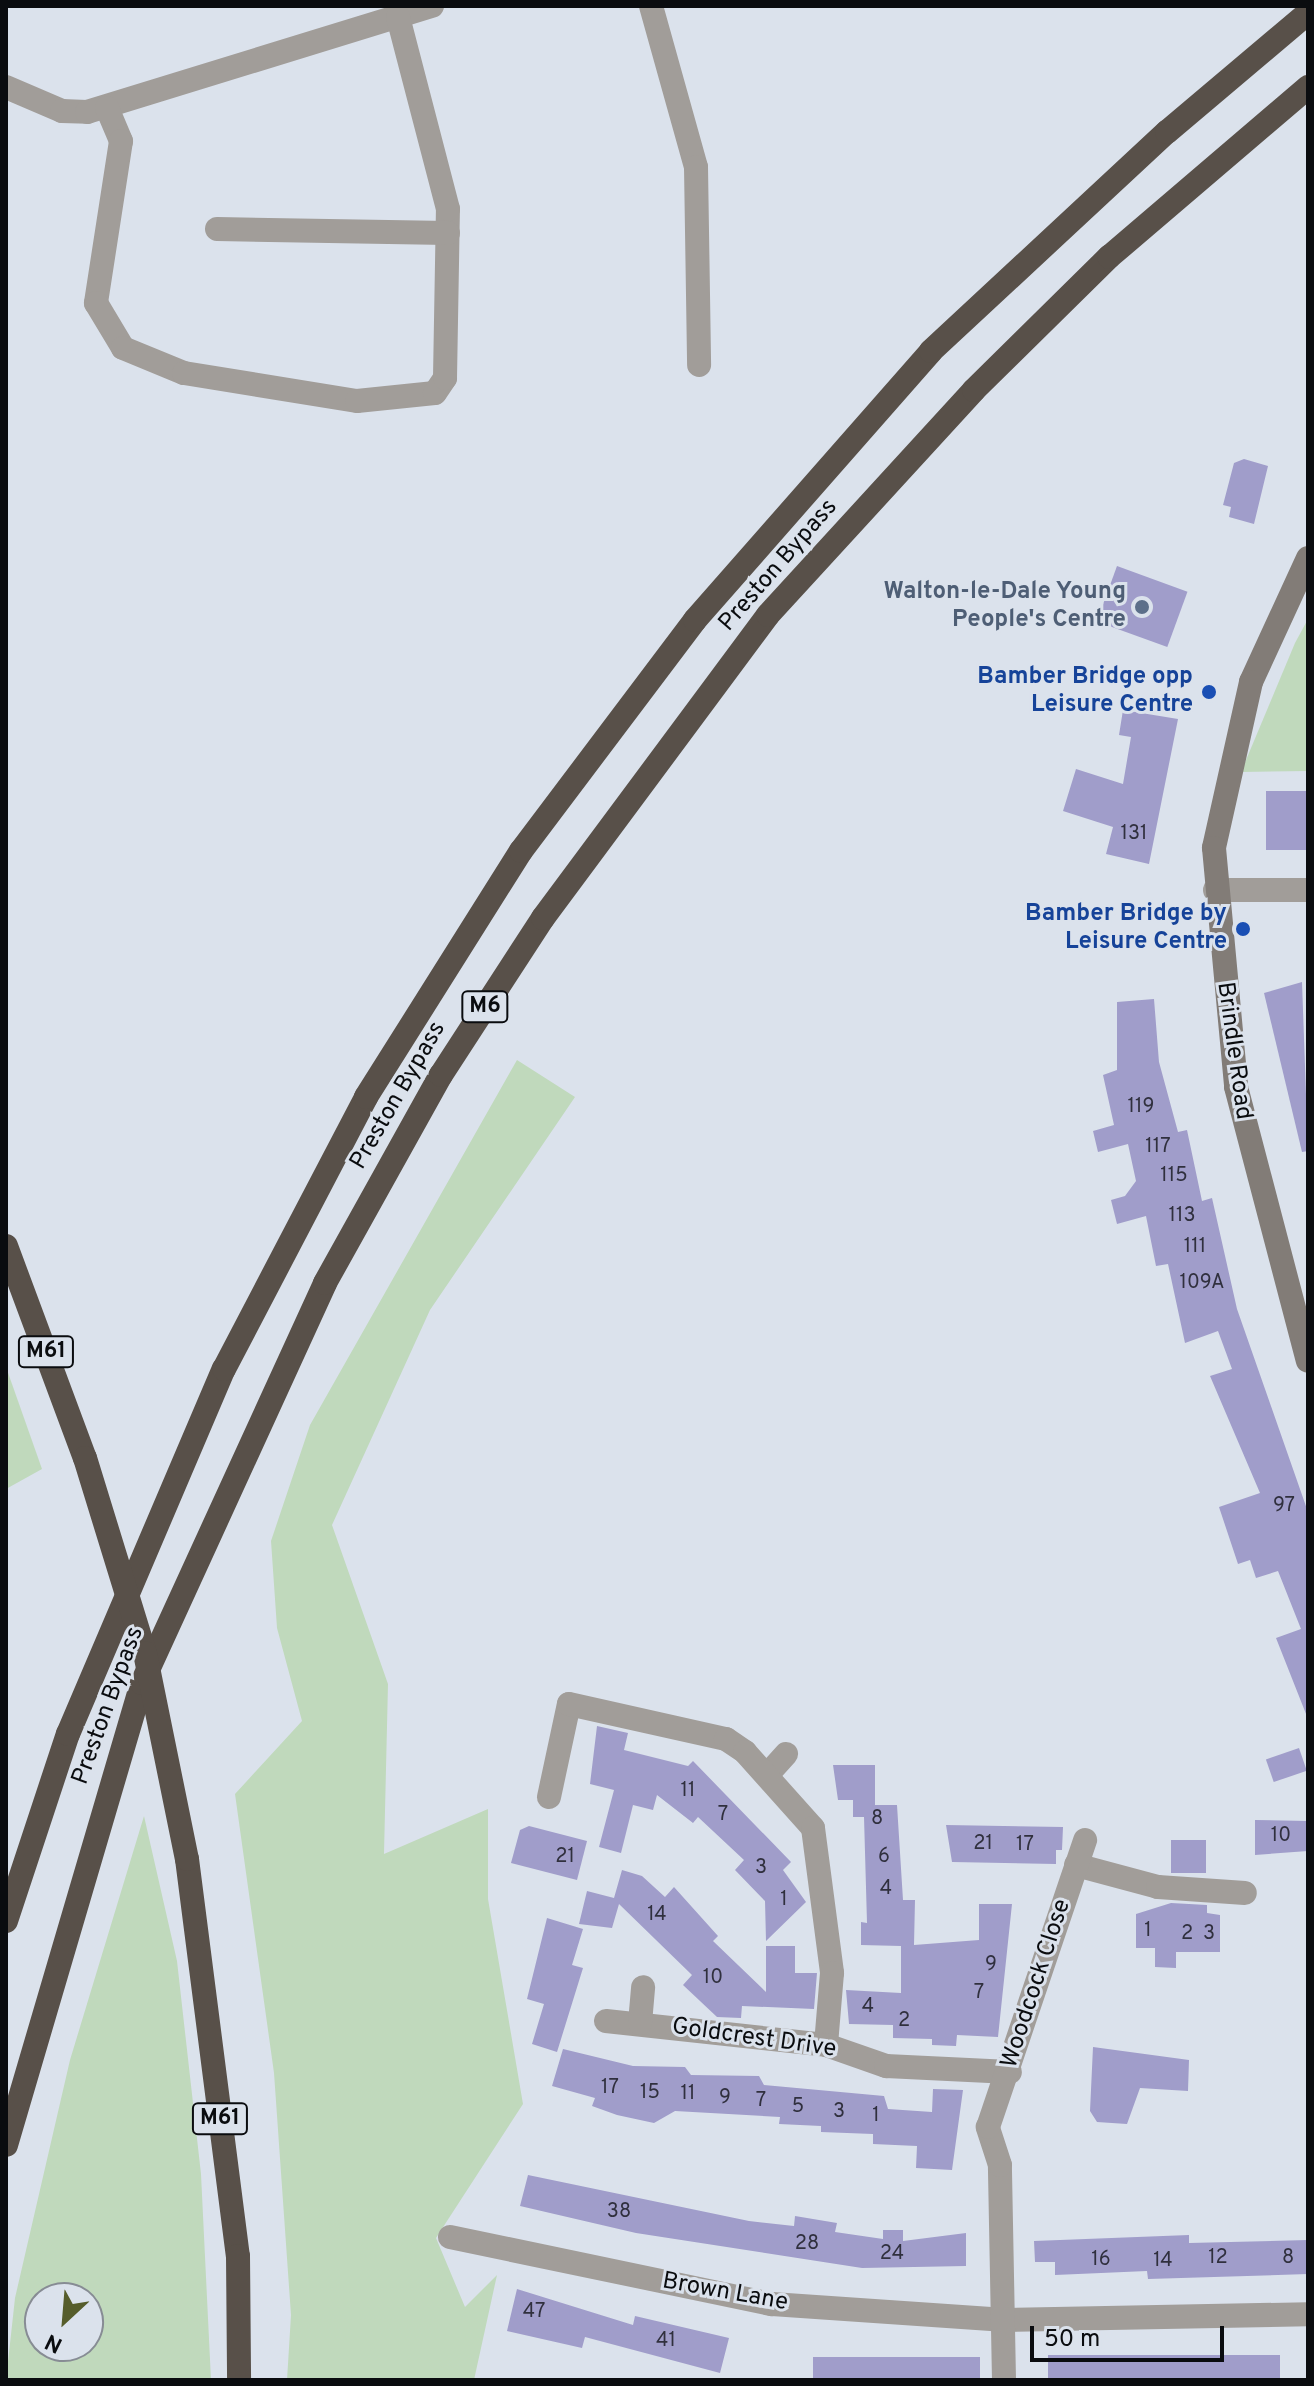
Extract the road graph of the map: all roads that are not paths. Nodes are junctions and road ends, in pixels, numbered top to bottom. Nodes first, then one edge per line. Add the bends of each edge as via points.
1 (432, 6) edge
2 (651, 6) edge
3 (1308, 13) edge
4 (398, 17) junction
5 (6, 87) edge
6 (1308, 87) edge
7 (107, 108) junction
8 (217, 229) dead end
9 (448, 233) junction
10 (699, 365) dead end
11 (1308, 558) edge
12 (1215, 890) junction
13 (1308, 890) edge
14 (6, 1246) edge
15 (1308, 1361) edge
16 (786, 1754) dead end
17 (768, 1774) junction
18 (549, 1797) dead end
19 (1085, 1840) dead end
20 (1076, 1865) junction
21 (1245, 1893) dead end
22 (6, 1921) edge
23 (643, 1987) dead end
24 (606, 2021) dead end
25 (640, 2023) junction
26 (826, 2045) junction
27 (1010, 2072) junction
28 (6, 2145) edge
29 (450, 2237) dead end
30 (1308, 2314) edge
31 (1005, 2320) junction
32 (239, 2380) edge
33 (1004, 2380) edge

1 - 4 street
2 - 10 street via 696,167
3 - 22 highway, Preston Bypass / M6 via 1167,132 931,351 695,620 521,851 366,1097 224,1369 68,1734
4 - 7 street
4 - 9 street via 448,209
5 - 7 street via 62,111
6 - 28 highway, Preston Bypass / M6 via 1109,257 974,390 768,615 543,918 441,1075 325,1283 142,1683
7 - 9 street via 121,141 96,303 123,348 149,362 357,401 435,393 445,378
8 - 9 street
11 - 12 street, Brindle Road via 1251,682 1217,810
12 - 13 street
12 - 15 street, Brindle Road via 1238,1101
14 - 32 highway, M61, bridge via 85,1458 145,1653 187,1859 238,2256
16 - 17 street
17 - 18 street via 726,1739 569,1704
17 - 26 street via 813,1828 832,1973
19 - 20 street, Woodcock Close
20 - 21 street via 1158,1887
20 - 27 street, Woodcock Close
23 - 25 street, Goldcrest Drive
24 - 25 street, Goldcrest Drive
25 - 26 street, Goldcrest Drive
26 - 27 street, Goldcrest Drive via 886,2066
27 - 31 street, Woodcock Close via 988,2127 1000,2165
29 - 31 street, Brown Lane via 772,2304
30 - 31 street, Brown Lane
31 - 33 street

